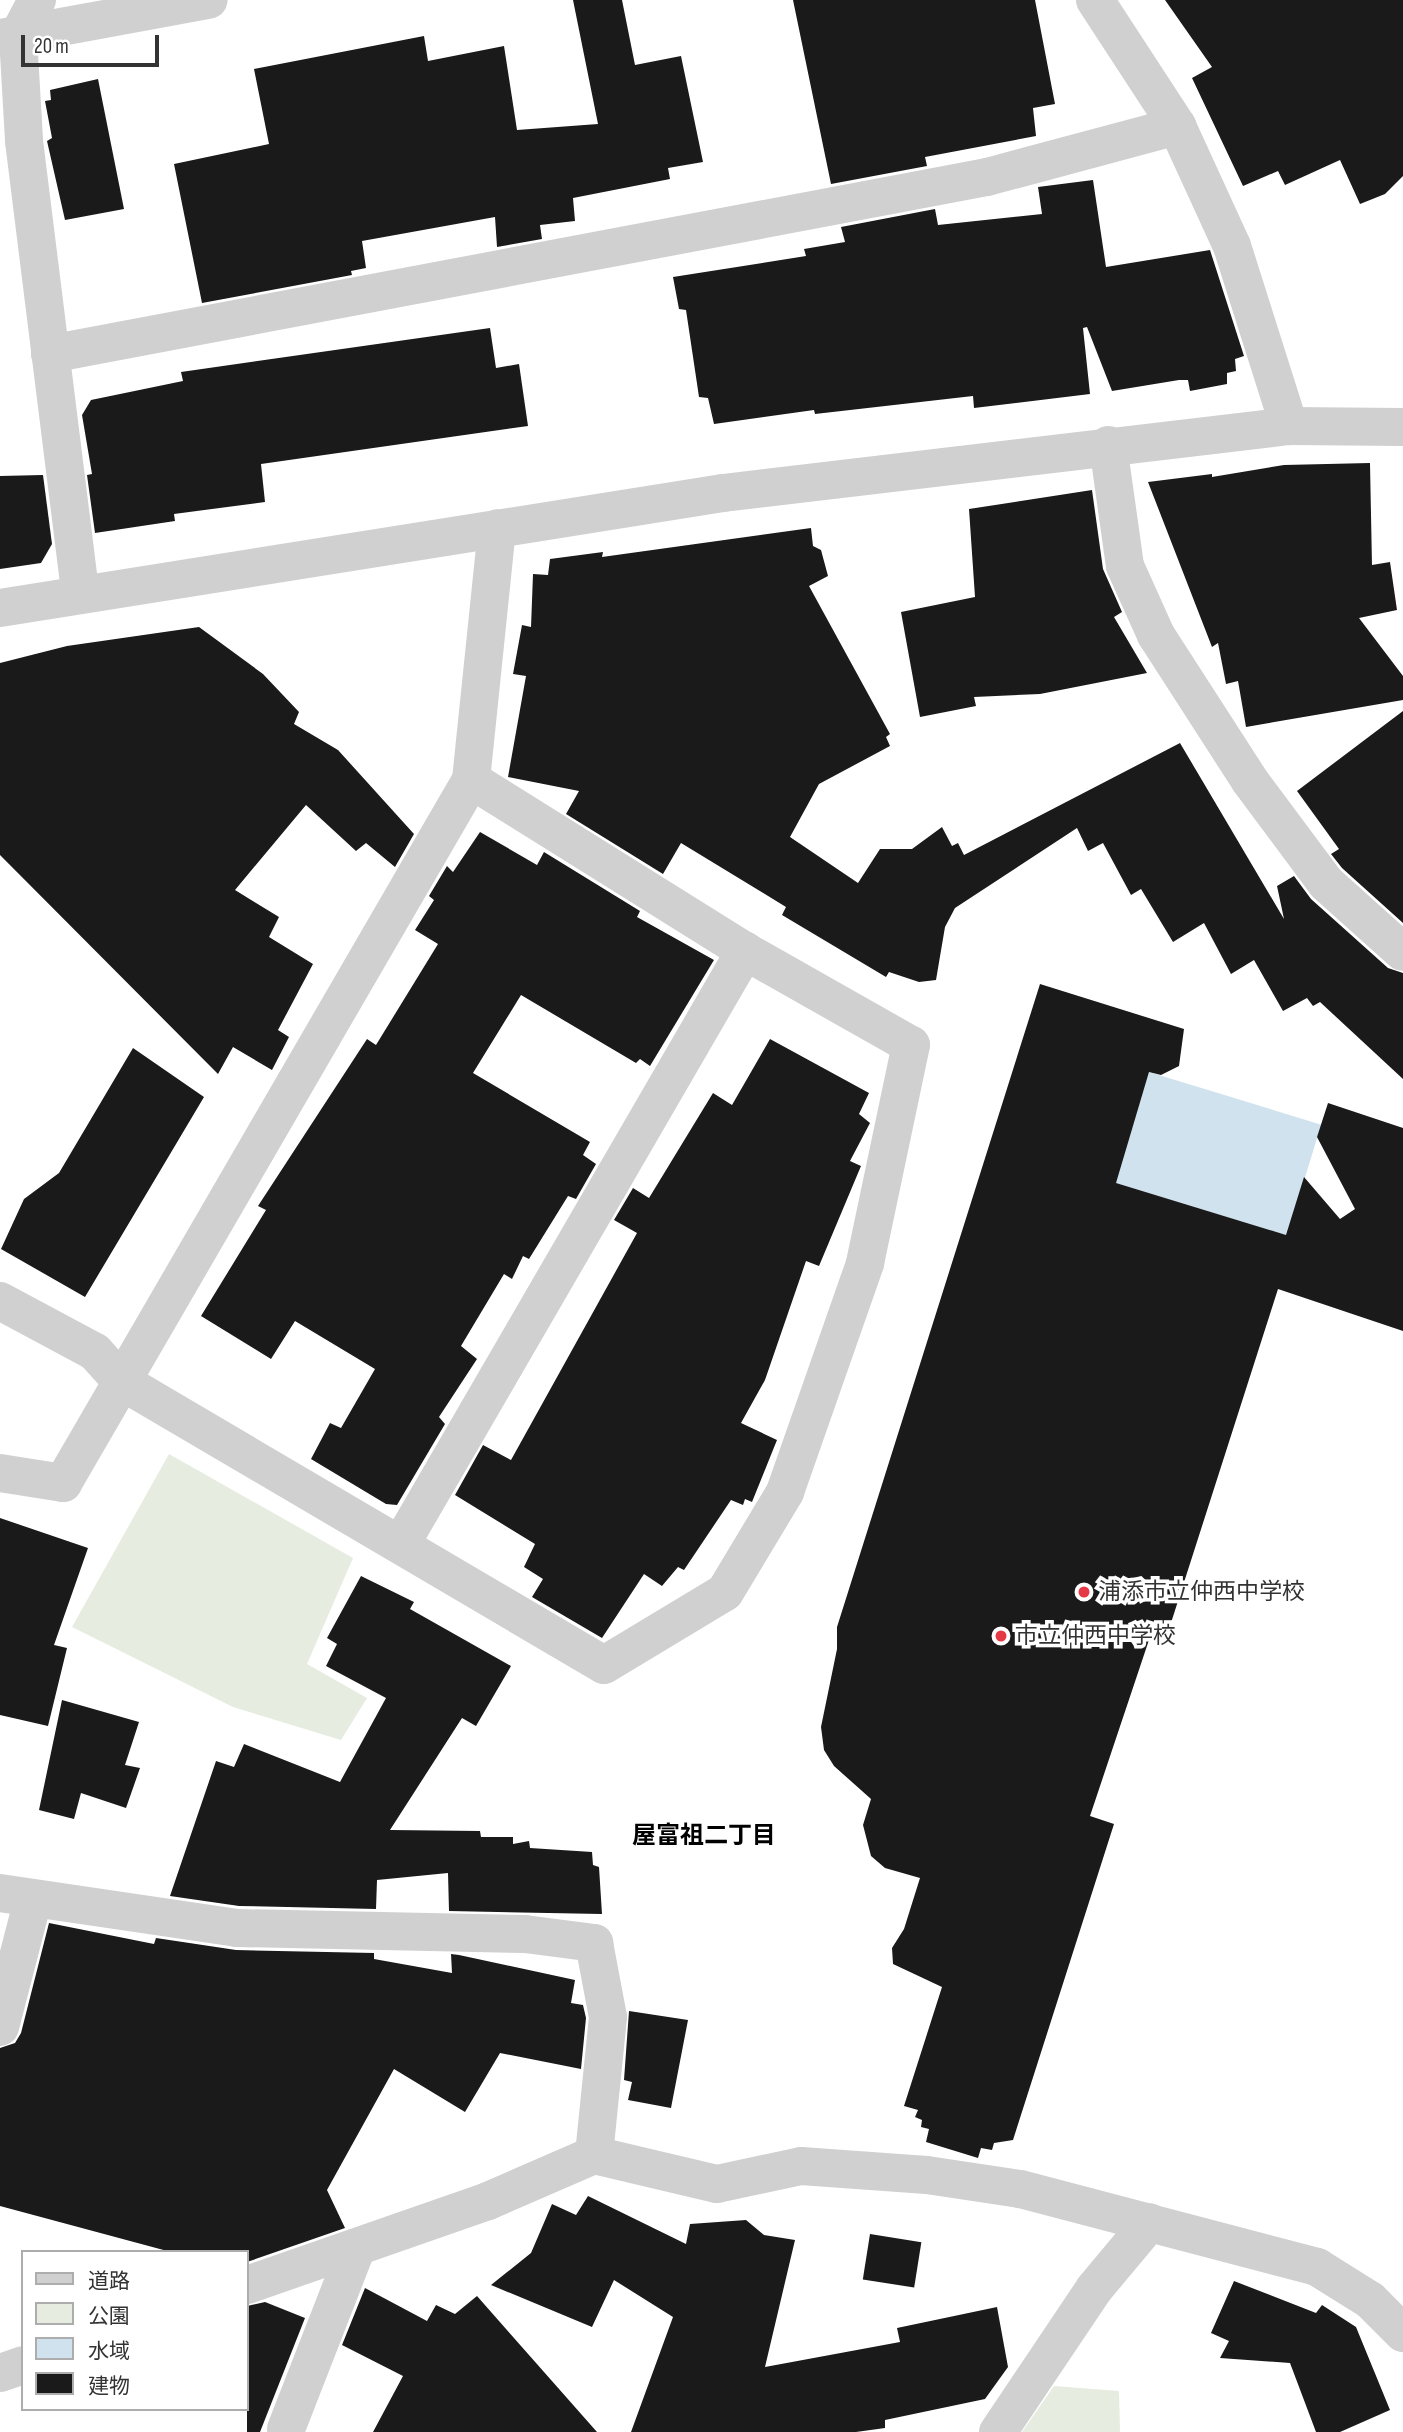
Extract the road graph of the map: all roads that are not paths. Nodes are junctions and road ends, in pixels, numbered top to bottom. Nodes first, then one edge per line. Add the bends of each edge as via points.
1 (37, 0) edge
2 (209, 0) edge
3 (1095, 0) edge
4 (9, 37) edge
5 (1177, 126) junction
6 (50, 354) junction
7 (1289, 426) junction
8 (1403, 427) edge
9 (1108, 445) junction
10 (497, 528) junction
11 (80, 593) junction
12 (0, 608) edge
13 (471, 780) junction
14 (745, 951) junction
15 (1403, 952) edge
16 (0, 1301) edge
17 (121, 1381) junction
18 (0, 1473) edge
19 (401, 1544) junction
20 (17, 1896) edge
21 (0, 2027) edge
22 (594, 2155) junction
23 (1150, 2222) junction
24 (357, 2247) junction
25 (248, 2285) edge
26 (1403, 2333) edge
27 (21, 2366) edge
28 (0, 2373) edge
29 (286, 2429) dead end
30 (998, 2432) edge

1 - 4 street
2 - 4 street
3 - 5 street
4 - 6 street
5 - 6 street via 987,177
5 - 7 street via 1232,246
6 - 11 street
7 - 8 street
7 - 9 street
9 - 10 street via 723,493
9 - 15 street via 1125,566 1156,635 1251,781 1326,883
10 - 11 street
10 - 13 street
11 - 12 street
13 - 14 street
13 - 17 street
14 - 19 street
14 - 19 street via 911,1045 865,1263 785,1492 725,1592 604,1665
16 - 17 street via 95,1352
17 - 18 street via 63,1483
17 - 19 street
20 - 21 street
20 - 22 street via 237,1928 525,1934 594,1943 608,2017
22 - 23 street via 717,2184 801,2166 927,2175 1020,2189
22 - 24 street via 488,2201
23 - 26 street via 1317,2267 1370,2300
23 - 30 street via 1094,2289
24 - 25 street
24 - 29 street
27 - 28 street

